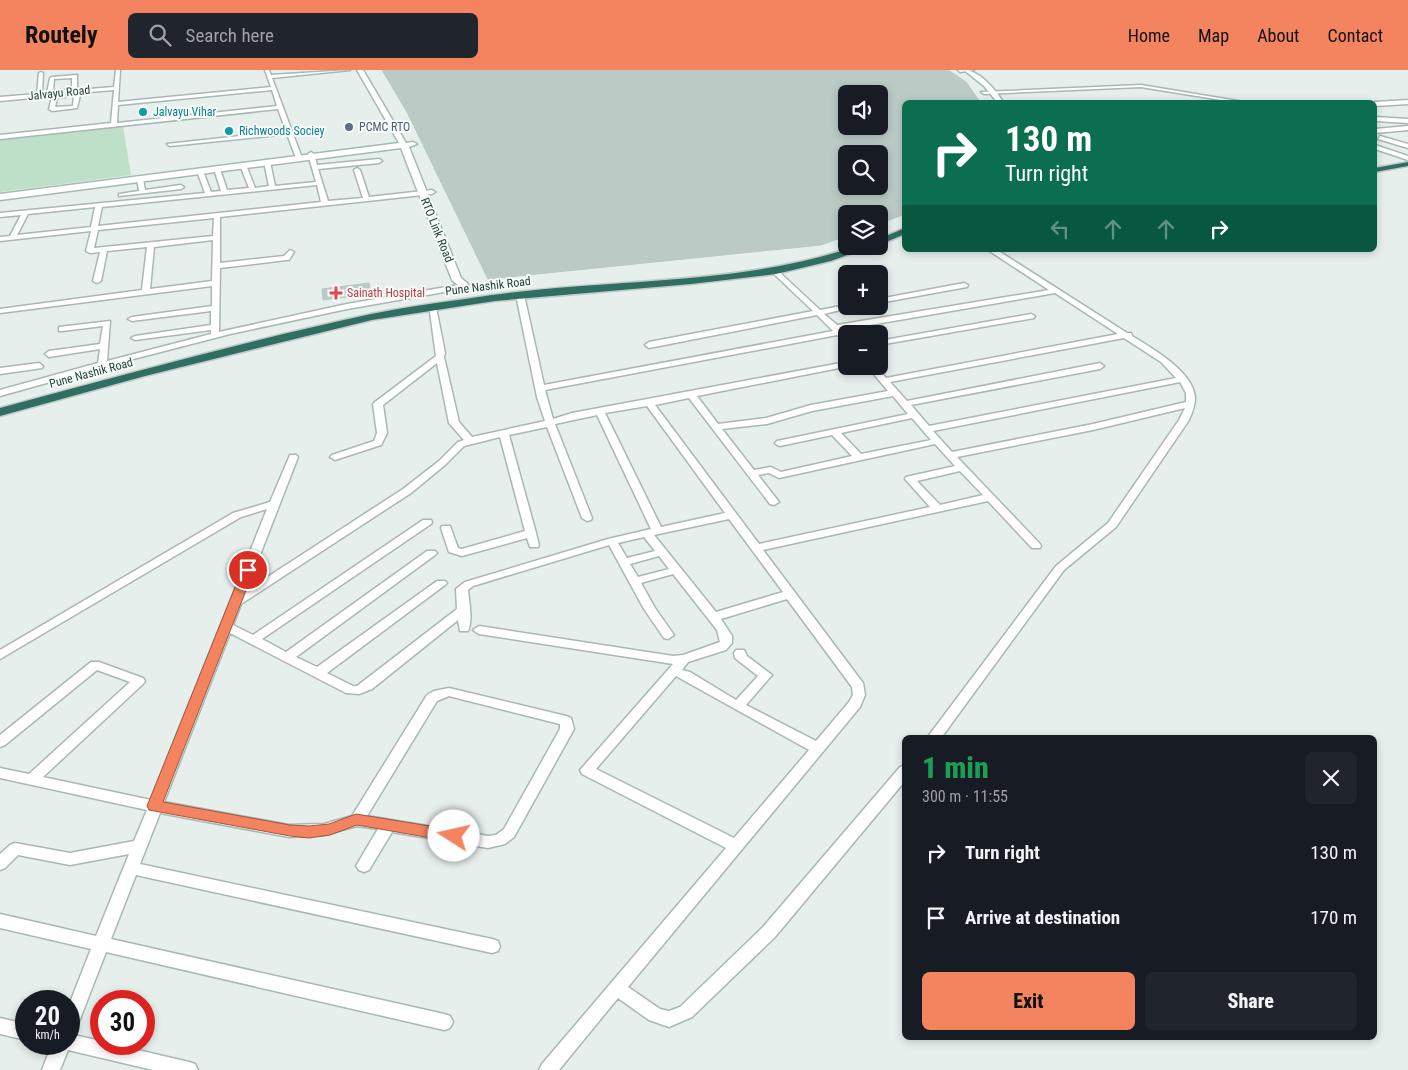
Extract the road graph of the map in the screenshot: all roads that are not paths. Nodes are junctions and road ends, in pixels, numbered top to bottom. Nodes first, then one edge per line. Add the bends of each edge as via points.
1 (118, 70) edge
2 (267, 70) edge
3 (348, 70) edge
4 (360, 70) edge
5 (368, 70) edge
6 (963, 70) edge
7 (972, 70) edge
8 (42, 73) dead end
9 (270, 77) junction
10 (67, 84) dead end
11 (75, 84) junction
12 (59, 85) dead end
13 (51, 86) junction
14 (117, 88) junction
15 (274, 88) junction
16 (69, 92) junction
17 (984, 92) junction
18 (993, 92) junction
19 (77, 93) junction
20 (39, 96) junction
21 (0, 99) edge
22 (990, 100) edge
23 (999, 100) edge
24 (1228, 100) edge
25 (1408, 102) edge
26 (116, 104) junction
27 (1377, 104) edge
28 (280, 107) junction
29 (1377, 109) edge
30 (1408, 109) edge
31 (1377, 119) edge
32 (1382, 119) junction
33 (1408, 120) edge
34 (114, 125) junction
35 (1408, 128) edge
36 (1400, 129) junction
37 (1377, 131) edge
38 (290, 132) junction
39 (0, 137) edge
40 (1380, 138) dead end
41 (408, 143) junction
42 (170, 144) dead end
43 (1408, 146) edge
44 (1377, 148) edge
45 (312, 155) junction
46 (298, 157) junction
47 (379, 161) dead end
48 (1408, 161) edge
49 (267, 162) junction
50 (243, 165) junction
51 (1377, 166) edge
52 (316, 168) junction
53 (217, 169) junction
54 (356, 170) dead end
55 (200, 171) junction
56 (140, 179) junction
57 (320, 183) junction
58 (182, 187) dead end
59 (272, 188) junction
60 (152, 190) junction
61 (253, 190) junction
62 (142, 192) junction
63 (225, 193) junction
64 (423, 193) junction
65 (121, 195) dead end
66 (209, 195) junction
67 (0, 196) edge
68 (434, 196) joint
69 (367, 199) junction
70 (153, 200) junction
71 (325, 203) junction
72 (99, 206) junction
73 (25, 213) junction
74 (0, 215) edge
75 (217, 215) junction
76 (902, 226) edge
77 (94, 229) junction
78 (888, 232) edge
79 (902, 232) edge
80 (13, 237) junction
81 (216, 238) junction
82 (888, 238) edge
83 (0, 239) edge
84 (151, 245) junction
85 (838, 249) edge
86 (104, 251) junction
87 (290, 252) dead end
88 (988, 252) edge
89 (995, 252) edge
90 (840, 255) edge
91 (460, 263) dead end
92 (216, 266) junction
93 (776, 271) junction
94 (97, 281) dead end
95 (215, 284) junction
96 (463, 285) junction
97 (964, 285) dead end
98 (1054, 291) junction
99 (146, 292) junction
100 (469, 296) junction
101 (520, 296) junction
102 (888, 299) edge
103 (432, 307) junction
104 (215, 308) junction
105 (838, 309) edge
106 (0, 310) edge
107 (820, 312) junction
108 (1031, 316) dead end
109 (132, 319) dead end
110 (866, 325) edge
111 (62, 329) dead end
112 (838, 330) joint
113 (215, 331) junction
114 (1125, 336) junction
115 (135, 338) dead end
116 (888, 341) edge
117 (649, 345) dead end
118 (104, 346) junction
119 (48, 354) dead end
120 (440, 357) junction
121 (102, 364) junction
122 (39, 366) dead end
123 (1100, 366) dead end
124 (838, 367) edge
125 (0, 371) edge
126 (879, 375) edge
127 (1184, 379) junction
128 (884, 381) junction
129 (540, 388) junction
130 (0, 393) edge
131 (894, 393) junction
132 (691, 395) junction
133 (649, 403) junction
134 (904, 404) junction
135 (1191, 404) junction
136 (0, 406) edge
137 (0, 412) edge
138 (600, 412) junction
139 (914, 415) junction
140 (550, 423) junction
141 (717, 427) junction
142 (927, 429) junction
143 (835, 432) junction
144 (504, 434) junction
145 (470, 440) junction
146 (937, 441) junction
147 (780, 443) dead end
148 (950, 455) junction
149 (334, 457) dead end
150 (293, 458) dead end
151 (859, 458) junction
152 (962, 468) junction
153 (752, 474) junction
154 (990, 497) junction
155 (774, 502) dead end
156 (274, 504) junction
157 (938, 508) junction
158 (731, 515) junction
159 (587, 518) dead end
160 (427, 522) dead end
161 (446, 528) dead end
162 (531, 533) junction
163 (652, 533) junction
164 (612, 541) junction
165 (534, 545) dead end
166 (1036, 546) dead end
167 (756, 548) junction
168 (431, 552) dead end
169 (663, 552) junction
170 (624, 562) junction
171 (677, 570) junction
172 (636, 581) junction
173 (441, 583) dead end
174 (790, 594) junction
175 (235, 603) junction
176 (464, 609) junction
177 (714, 617) junction
178 (226, 626) junction
179 (464, 628) dead end
180 (479, 630) dead end
181 (668, 635) dead end
182 (253, 640) junction
183 (740, 653) dead end
184 (0, 655) edge
185 (288, 656) junction
186 (684, 659) junction
187 (672, 671) junction
188 (318, 673) junction
189 (738, 706) junction
190 (935, 735) edge
191 (0, 742) edge
192 (817, 748) junction
193 (0, 773) edge
194 (902, 775) edge
195 (30, 780) junction
196 (154, 806) junction
197 (356, 820) junction
198 (388, 825) junction
199 (139, 846) junction
200 (736, 846) junction
201 (0, 864) edge
202 (364, 866) dead end
203 (131, 868) junction
204 (0, 921) edge
205 (101, 945) junction
206 (492, 946) dead end
207 (617, 988) junction
208 (80, 998) edge
209 (444, 1022) dead end
210 (0, 1026) edge
211 (15, 1029) edge
212 (80, 1045) edge
213 (57, 1055) edge
214 (51, 1070) edge
215 (189, 1070) edge
216 (548, 1070) edge

1 - 14 street
2 - 9 street
3 - 9 street
4 - 41 main road, RTO Link Road
5 - 41 main road, RTO Link Road
6 - 7 street
6 - 17 main road
6 - 18 main road
8 - 20 street
9 - 15 street
10 - 11 street
11 - 13 street via 75,76 67,76 52,78
11 - 16 street via 74,91
12 - 13 street
13 - 16 street via 50,93
14 - 19 street, Jalvayu Road
14 - 26 street
15 - 26 street
15 - 28 street
16 - 19 street, Jalvayu Road
16 - 20 street, Jalvayu Road
17 - 18 street
17 - 22 main road
18 - 23 main road
18 - 24 street via 1140,86
19 - 19 street via 55,97 52,109 75,107
20 - 21 street, Jalvayu Road
25 - 27 street
26 - 34 street
28 - 34 street via 159,117
28 - 38 street
29 - 30 street
31 - 32 street
32 - 33 street
32 - 36 street
34 - 39 street
35 - 36 street
36 - 37 street
38 - 42 street
38 - 46 street
40 - 43 street
41 - 45 main road
41 - 64 main road, RTO Link Road
41 - 68 main road, RTO Link Road
44 - 48 street
45 - 46 main road
45 - 52 street
46 - 49 main road
46 - 67 main road
47 - 52 street
48 - 51 highway
49 - 50 main road
49 - 59 street
50 - 53 main road
50 - 61 street
52 - 57 street
53 - 55 main road
53 - 63 street
54 - 69 street
55 - 56 main road
55 - 66 street
56 - 62 street
56 - 67 main road
57 - 59 street
57 - 71 street
58 - 60 street
59 - 61 street
60 - 62 street
60 - 70 street
61 - 63 street
62 - 65 street
63 - 66 street
64 - 68 street
64 - 69 street
64 - 96 main road, RTO Link Road via 457,280
66 - 70 street
69 - 71 street
70 - 72 street
71 - 75 street
72 - 73 street
72 - 77 street
73 - 74 street
73 - 80 street
75 - 77 street
75 - 81 street
76 - 78 highway
77 - 80 street
77 - 86 street via 89,249
79 - 82 highway
80 - 83 street
81 - 84 street
81 - 92 street
84 - 86 street
84 - 99 street
85 - 100 highway, Pune Nashik Road via 753,270
86 - 94 street
87 - 92 street via 286,258
88 - 98 street
89 - 98 street
90 - 93 highway, Pune Nashik Road
91 - 96 main road, RTO Link Road via 466,278
92 - 95 street
93 - 101 highway, Pune Nashik Road
93 - 107 street
95 - 99 street
95 - 104 street
96 - 100 main road
96 - 113 street
97 - 102 street
98 - 110 street
98 - 114 street
99 - 106 street
100 - 136 highway, Pune Nashik Road via 328,322
101 - 103 highway, Pune Nashik Road
101 - 129 street
103 - 120 street
103 - 137 highway, Pune Nashik Road via 329,327
104 - 109 street
104 - 113 street
105 - 107 street
107 - 112 street
107 - 117 street
108 - 116 street
111 - 118 street via 107,323
112 - 129 street
113 - 115 street
113 - 121 street
114 - 127 street
114 - 128 street
118 - 119 street
118 - 121 street
120 - 145 street via 454,423
120 - 149 street via 378,404 382,433 378,443
121 - 130 street
122 - 125 street
123 - 134 street
124 - 132 street
126 - 128 street
127 - 135 street
127 - 142 street
128 - 131 street
129 - 140 street
131 - 134 street
131 - 141 street via 810,408 767,420
132 - 133 street
132 - 141 street
133 - 138 street
133 - 158 street
134 - 139 street
135 - 148 street
135 - 190 street via 1184,420 1112,525 1060,568
138 - 140 street
138 - 163 street
139 - 142 street
139 - 143 street
140 - 144 street
140 - 159 street
141 - 153 street
142 - 146 street
143 - 147 street
143 - 151 street
144 - 145 street
144 - 162 street
145 - 175 street via 454,448 442,463 406,491
146 - 148 street
146 - 151 street
148 - 152 street
150 - 156 street
151 - 153 street via 779,475 771,470
152 - 154 street
152 - 157 street via 910,479
153 - 155 street
154 - 157 street
154 - 166 street
156 - 175 street
156 - 184 street via 237,515
157 - 167 street
158 - 163 street
158 - 167 street
160 - 182 street
161 - 162 street via 453,550 462,553
162 - 165 street
163 - 164 street
163 - 169 street
164 - 170 street
164 - 176 street via 470,584 462,589
167 - 174 street
168 - 185 street
169 - 170 street
169 - 171 street
170 - 172 street
171 - 172 street
171 - 177 street
172 - 181 street
173 - 188 street
174 - 177 street
174 - 192 street via 858,686 855,704
175 - 178 street
176 - 179 street
176 - 188 street via 359,690 351,690
177 - 186 street via 726,636 726,643
178 - 182 street
178 - 196 street
180 - 186 street
182 - 185 street
183 - 189 street via 741,658 766,675
185 - 188 street
186 - 187 street
187 - 189 street via 686,675
187 - 200 street via 587,770
189 - 192 street
191 - 195 street via 95,665 139,681
192 - 200 street
193 - 195 street
194 - 207 street via 769,932 686,1012 670,1019 655,1015
195 - 196 street
196 - 197 street via 290,831 330,830
196 - 199 street
197 - 198 street
197 - 198 street via 432,698 439,694 448,692 566,721 567,729 545,769 509,833 500,840 488,842
198 - 202 street
199 - 201 street via 70,860 15,849
199 - 203 street
200 - 207 street
203 - 205 street
203 - 206 street
204 - 205 street
205 - 208 street
205 - 209 street
207 - 216 street
210 - 211 street
212 - 215 street
213 - 214 street

